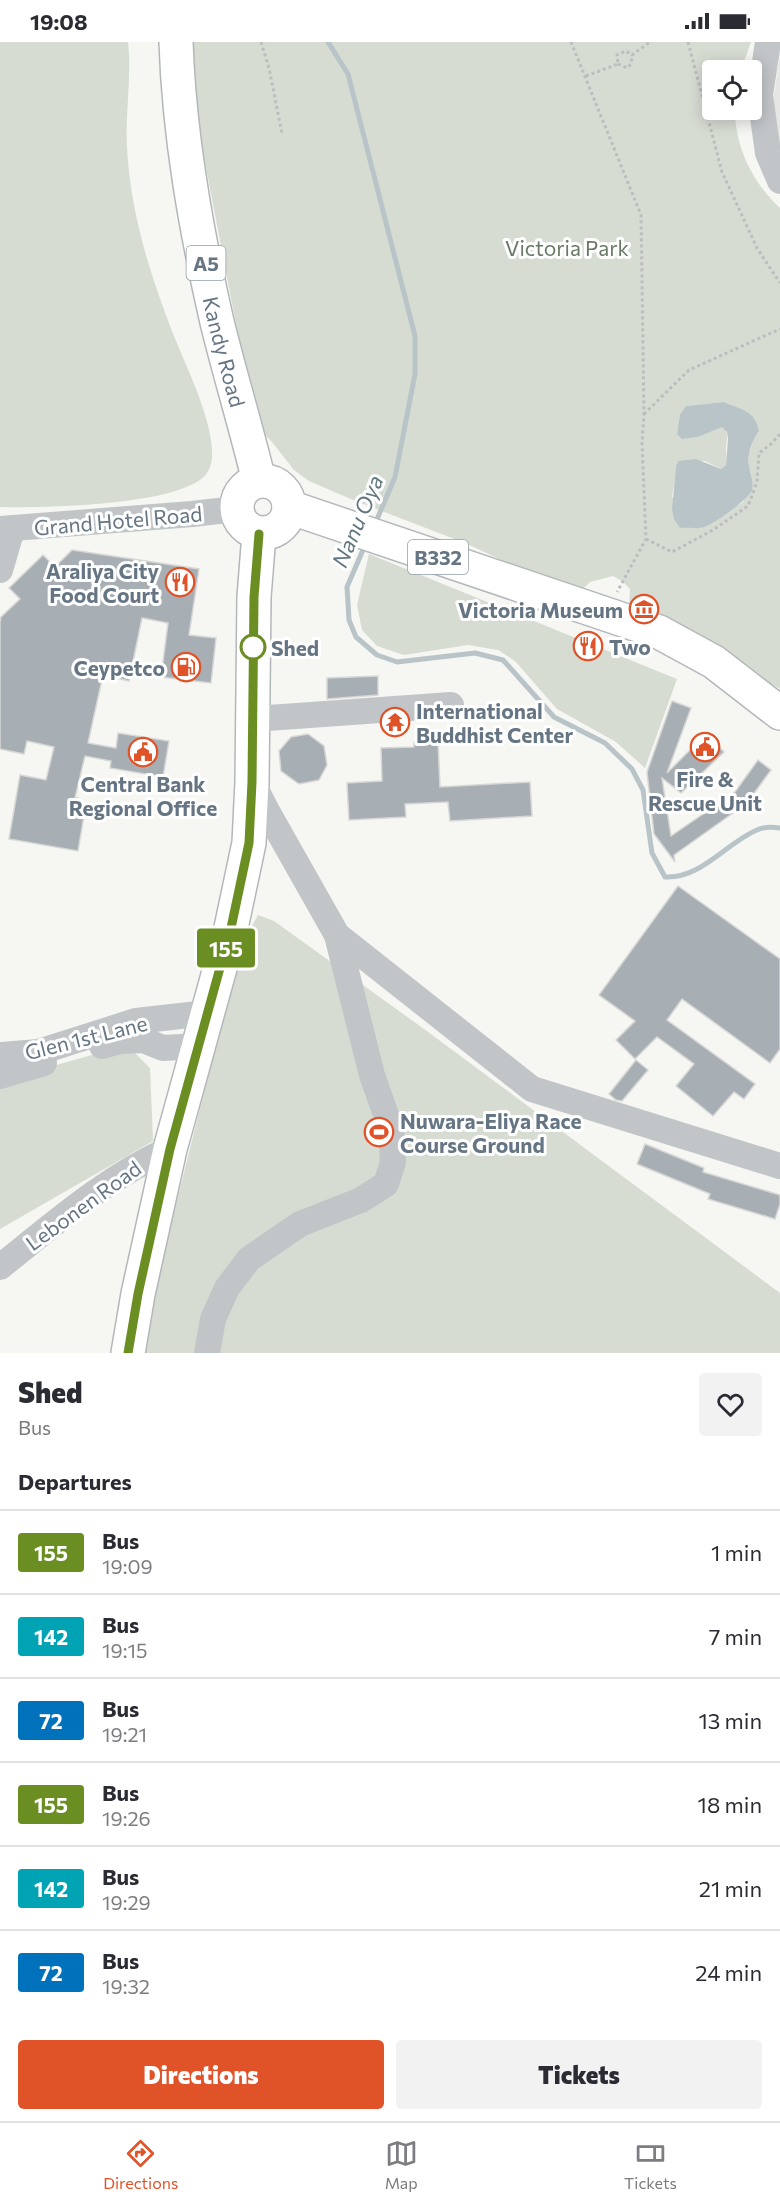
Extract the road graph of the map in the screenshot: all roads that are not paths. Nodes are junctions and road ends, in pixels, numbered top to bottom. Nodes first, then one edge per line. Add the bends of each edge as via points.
1 (176, 42) edge
2 (768, 42) edge
3 (770, 95) edge
4 (780, 181) edge
5 (259, 481) junction
6 (289, 507) junction
7 (236, 508) junction
8 (6, 529) edge
9 (259, 534) junction
10 (0, 570) edge
11 (451, 705) dead end
12 (780, 713) edge
13 (253, 719) junction
14 (252, 782) junction
15 (337, 934) junction
16 (207, 1014) junction
17 (199, 1046) junction
18 (0, 1055) edge
19 (0, 1076) edge
20 (170, 1149) junction
21 (780, 1167) edge
22 (0, 1267) edge
23 (128, 1353) edge
24 (207, 1353) edge

1 - 5 main road, Kandy Road / A5 via 182,128 194,209 217,322
2 - 3 street
3 - 4 street via 768,153
5 - 6 main road via 274,483 285,493
5 - 7 main road via 248,485
6 - 9 main road via 286,521 275,531
6 - 12 main road, B332 via 659,632 714,662
7 - 8 street, Grand Hotel Road
7 - 9 main road via 238,519 247,530
8 - 10 street
9 - 13 main road
11 - 13 street
13 - 14 main road
14 - 15 street
14 - 16 main road via 245,870
15 - 21 street via 532,1089
15 - 24 street via 372,1075 391,1129 393,1162 386,1184 361,1200 300,1224 249,1259 227,1288 213,1319
16 - 17 main road
16 - 18 street, Glen 1st Lane via 136,1021 39,1053
17 - 19 street via 163,1048 143,1040 121,1041
17 - 20 main road
20 - 22 street, Lebonen Road via 140,1162 73,1208
20 - 23 main road

